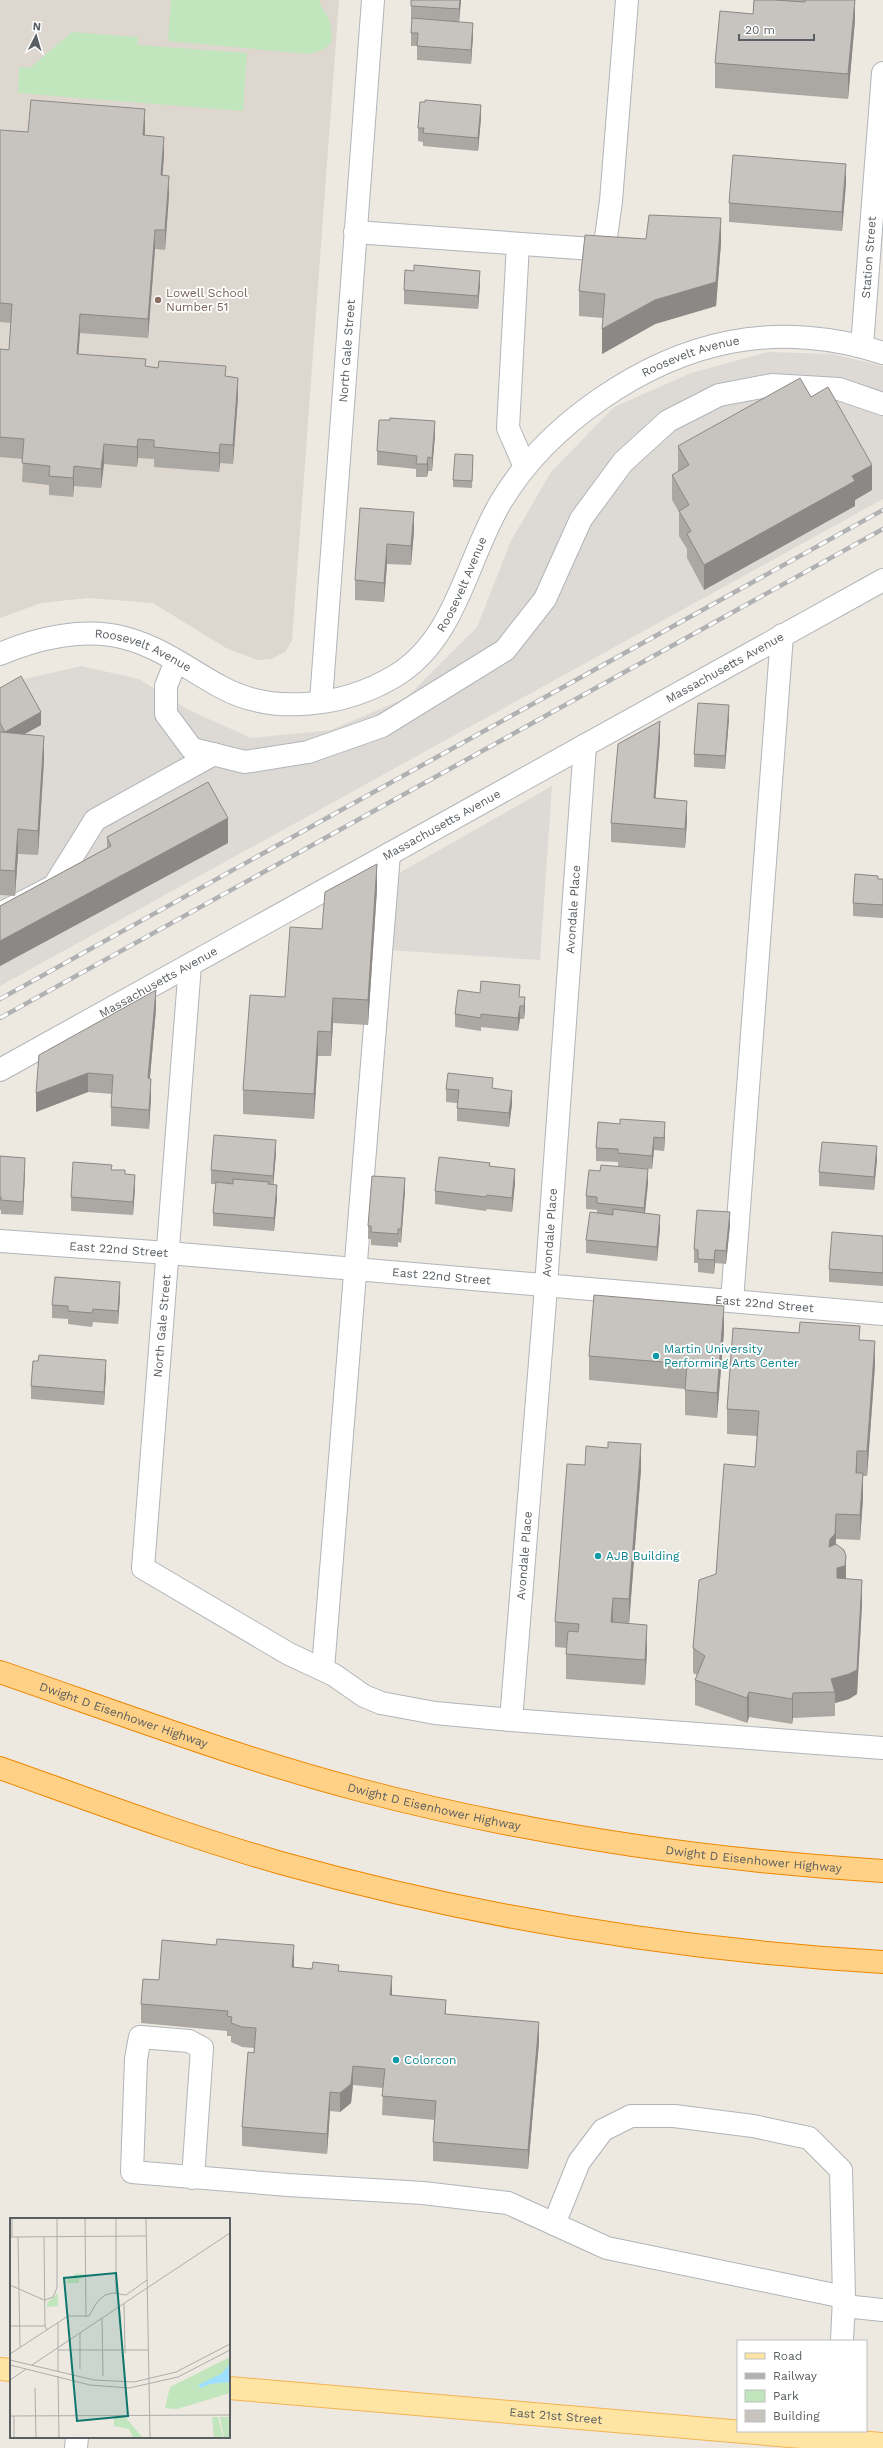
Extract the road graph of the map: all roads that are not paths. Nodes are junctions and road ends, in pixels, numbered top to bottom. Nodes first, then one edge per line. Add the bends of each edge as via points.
1 (373, 0) edge
2 (627, 0) edge
3 (883, 73) edge
4 (355, 232) junction
5 (518, 244) junction
6 (862, 346) junction
7 (883, 353) edge
8 (883, 404) edge
9 (525, 467) junction
10 (883, 580) edge
11 (782, 635) junction
12 (0, 654) edge
13 (176, 661) junction
14 (321, 701) junction
15 (585, 745) junction
16 (214, 754) junction
17 (389, 854) junction
18 (0, 914) edge
19 (190, 965) junction
20 (0, 1070) edge
21 (0, 1241) edge
22 (168, 1253) junction
23 (355, 1268) junction
24 (546, 1284) junction
25 (732, 1301) junction
26 (883, 1314) edge
27 (323, 1670) junction
28 (0, 1672) edge
29 (510, 1720) junction
30 (883, 1748) edge
31 (0, 1768) edge
32 (883, 1871) edge
33 (883, 1962) edge
34 (192, 2178) junction
35 (554, 2224) junction
36 (844, 2301) junction
37 (883, 2310) edge
38 (842, 2340) edge
39 (0, 2369) edge
40 (10, 2370) edge
41 (230, 2388) edge
42 (737, 2428) edge
43 (785, 2432) edge
44 (836, 2436) edge
45 (77, 2438) edge
46 (883, 2444) edge
47 (76, 2448) edge

1 - 4 street, North Gale Street
2 - 5 street via 606,238 601,247 593,249
3 - 6 street, Station Street
4 - 5 street
4 - 14 street, North Gale Street
5 - 9 street via 508,428
6 - 7 street, Roosevelt Avenue
6 - 9 street, Roosevelt Avenue via 784,337 731,341 701,349 628,381 570,422
8 - 16 street via 839,389 772,385 719,395 668,421 623,462 581,519 546,599 505,650 382,726 308,752 245,762
9 - 14 street, Roosevelt Avenue via 502,498 446,621 430,643 406,668 371,690 341,699
10 - 11 street, Massachusetts Avenue
11 - 15 street, Massachusetts Avenue
11 - 25 street
12 - 13 street, Roosevelt Avenue via 58,638 95,633 126,638
13 - 14 street, Roosevelt Avenue via 224,688 244,696 279,704
13 - 16 street via 166,686 166,714 192,749
15 - 17 street, Massachusetts Avenue
15 - 24 street, Avondale Place
16 - 18 street via 96,820 54,886
17 - 19 street, Massachusetts Avenue
17 - 23 street
19 - 20 street, Massachusetts Avenue
19 - 22 street, North Gale Street
21 - 22 street, East 22nd Street
22 - 23 street, East 22nd Street
22 - 27 street, North Gale Street via 143,1568 289,1654
23 - 24 street, East 22nd Street
23 - 27 street
24 - 25 street, East 22nd Street
24 - 29 street, Avondale Place
25 - 26 street, East 22nd Street
27 - 29 street via 364,1696 381,1703 436,1713
28 - 32 highway, Dwight D Eisenhower Highway via 229,1751 320,1779 412,1802 613,1843 774,1864
29 - 30 street
31 - 33 highway via 228,1846 418,1897 568,1928 638,1938 779,1954
34 - 34 street via 202,2048 189,2041 140,2037 136,2059 132,2172
34 - 35 street via 423,2193 485,2200 508,2204
35 - 36 street via 607,2248
35 - 36 street via 579,2162 603,2130 630,2116 674,2116 753,2126 809,2138 841,2170
36 - 37 street
36 - 38 street
39 - 40 main road
41 - 42 main road, East 21st Street
43 - 44 main road, East 21st Street
44 - 46 main road, East 21st Street
45 - 47 street

